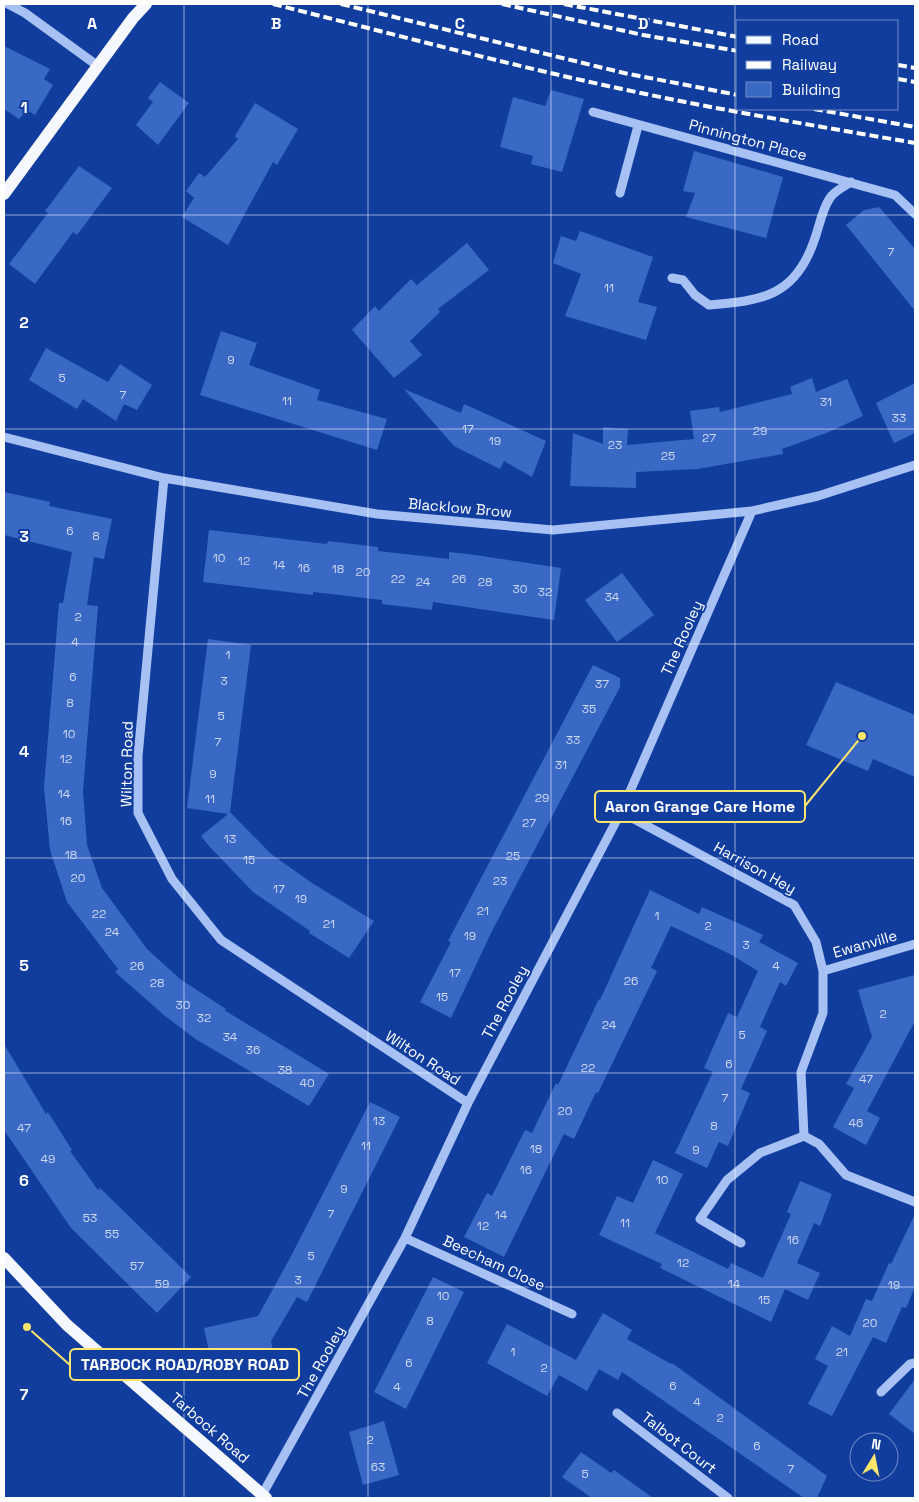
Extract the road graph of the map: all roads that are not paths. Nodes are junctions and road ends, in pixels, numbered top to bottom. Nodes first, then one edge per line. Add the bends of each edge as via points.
1 (8, 4) edge
2 (146, 4) edge
3 (98, 66) junction
4 (593, 112) dead end
5 (638, 126) junction
6 (851, 182) junction
7 (620, 193) dead end
8 (4, 194) edge
9 (915, 214) edge
10 (672, 278) dead end
11 (4, 437) edge
12 (915, 465) edge
13 (164, 478) junction
14 (752, 511) junction
15 (621, 812) junction
16 (915, 944) edge
17 (823, 971) junction
18 (468, 1103) junction
19 (804, 1136) junction
20 (915, 1202) edge
21 (405, 1238) junction
22 (741, 1244) dead end
23 (4, 1258) edge
24 (572, 1314) dead end
25 (915, 1363) edge
26 (882, 1392) dead end
27 (617, 1413) dead end
28 (264, 1497) edge
29 (726, 1497) edge

1 - 3 street via 25,12
2 - 3 main road
3 - 8 main road
4 - 5 street, Pinnington Place
5 - 6 street, Pinnington Place
5 - 7 street
6 - 9 street, Pinnington Place via 895,194
6 - 10 street via 830,197 805,263 789,284 779,290 743,302 709,305 683,280
11 - 13 street, Blacklow Brow
12 - 14 street, Blacklow Brow via 818,496
13 - 14 street, Blacklow Brow via 377,514 553,530
13 - 18 street, Wilton Road via 138,756 138,813 172,879 221,940
14 - 15 street, The Rooley
15 - 17 street, Harrison Hey via 794,905 816,942
15 - 18 street, The Rooley
16 - 17 street, Ewanville
17 - 19 street, Harrison Hey via 823,1013 802,1072
18 - 21 street, The Rooley
19 - 20 street via 819,1144 846,1175
19 - 22 street via 760,1153 727,1180 700,1218
21 - 24 street, Beecham Close
21 - 28 street, The Rooley
23 - 28 main road, Tarbock Road via 68,1324
25 - 26 street via 910,1364
27 - 29 street, Talbot Court

